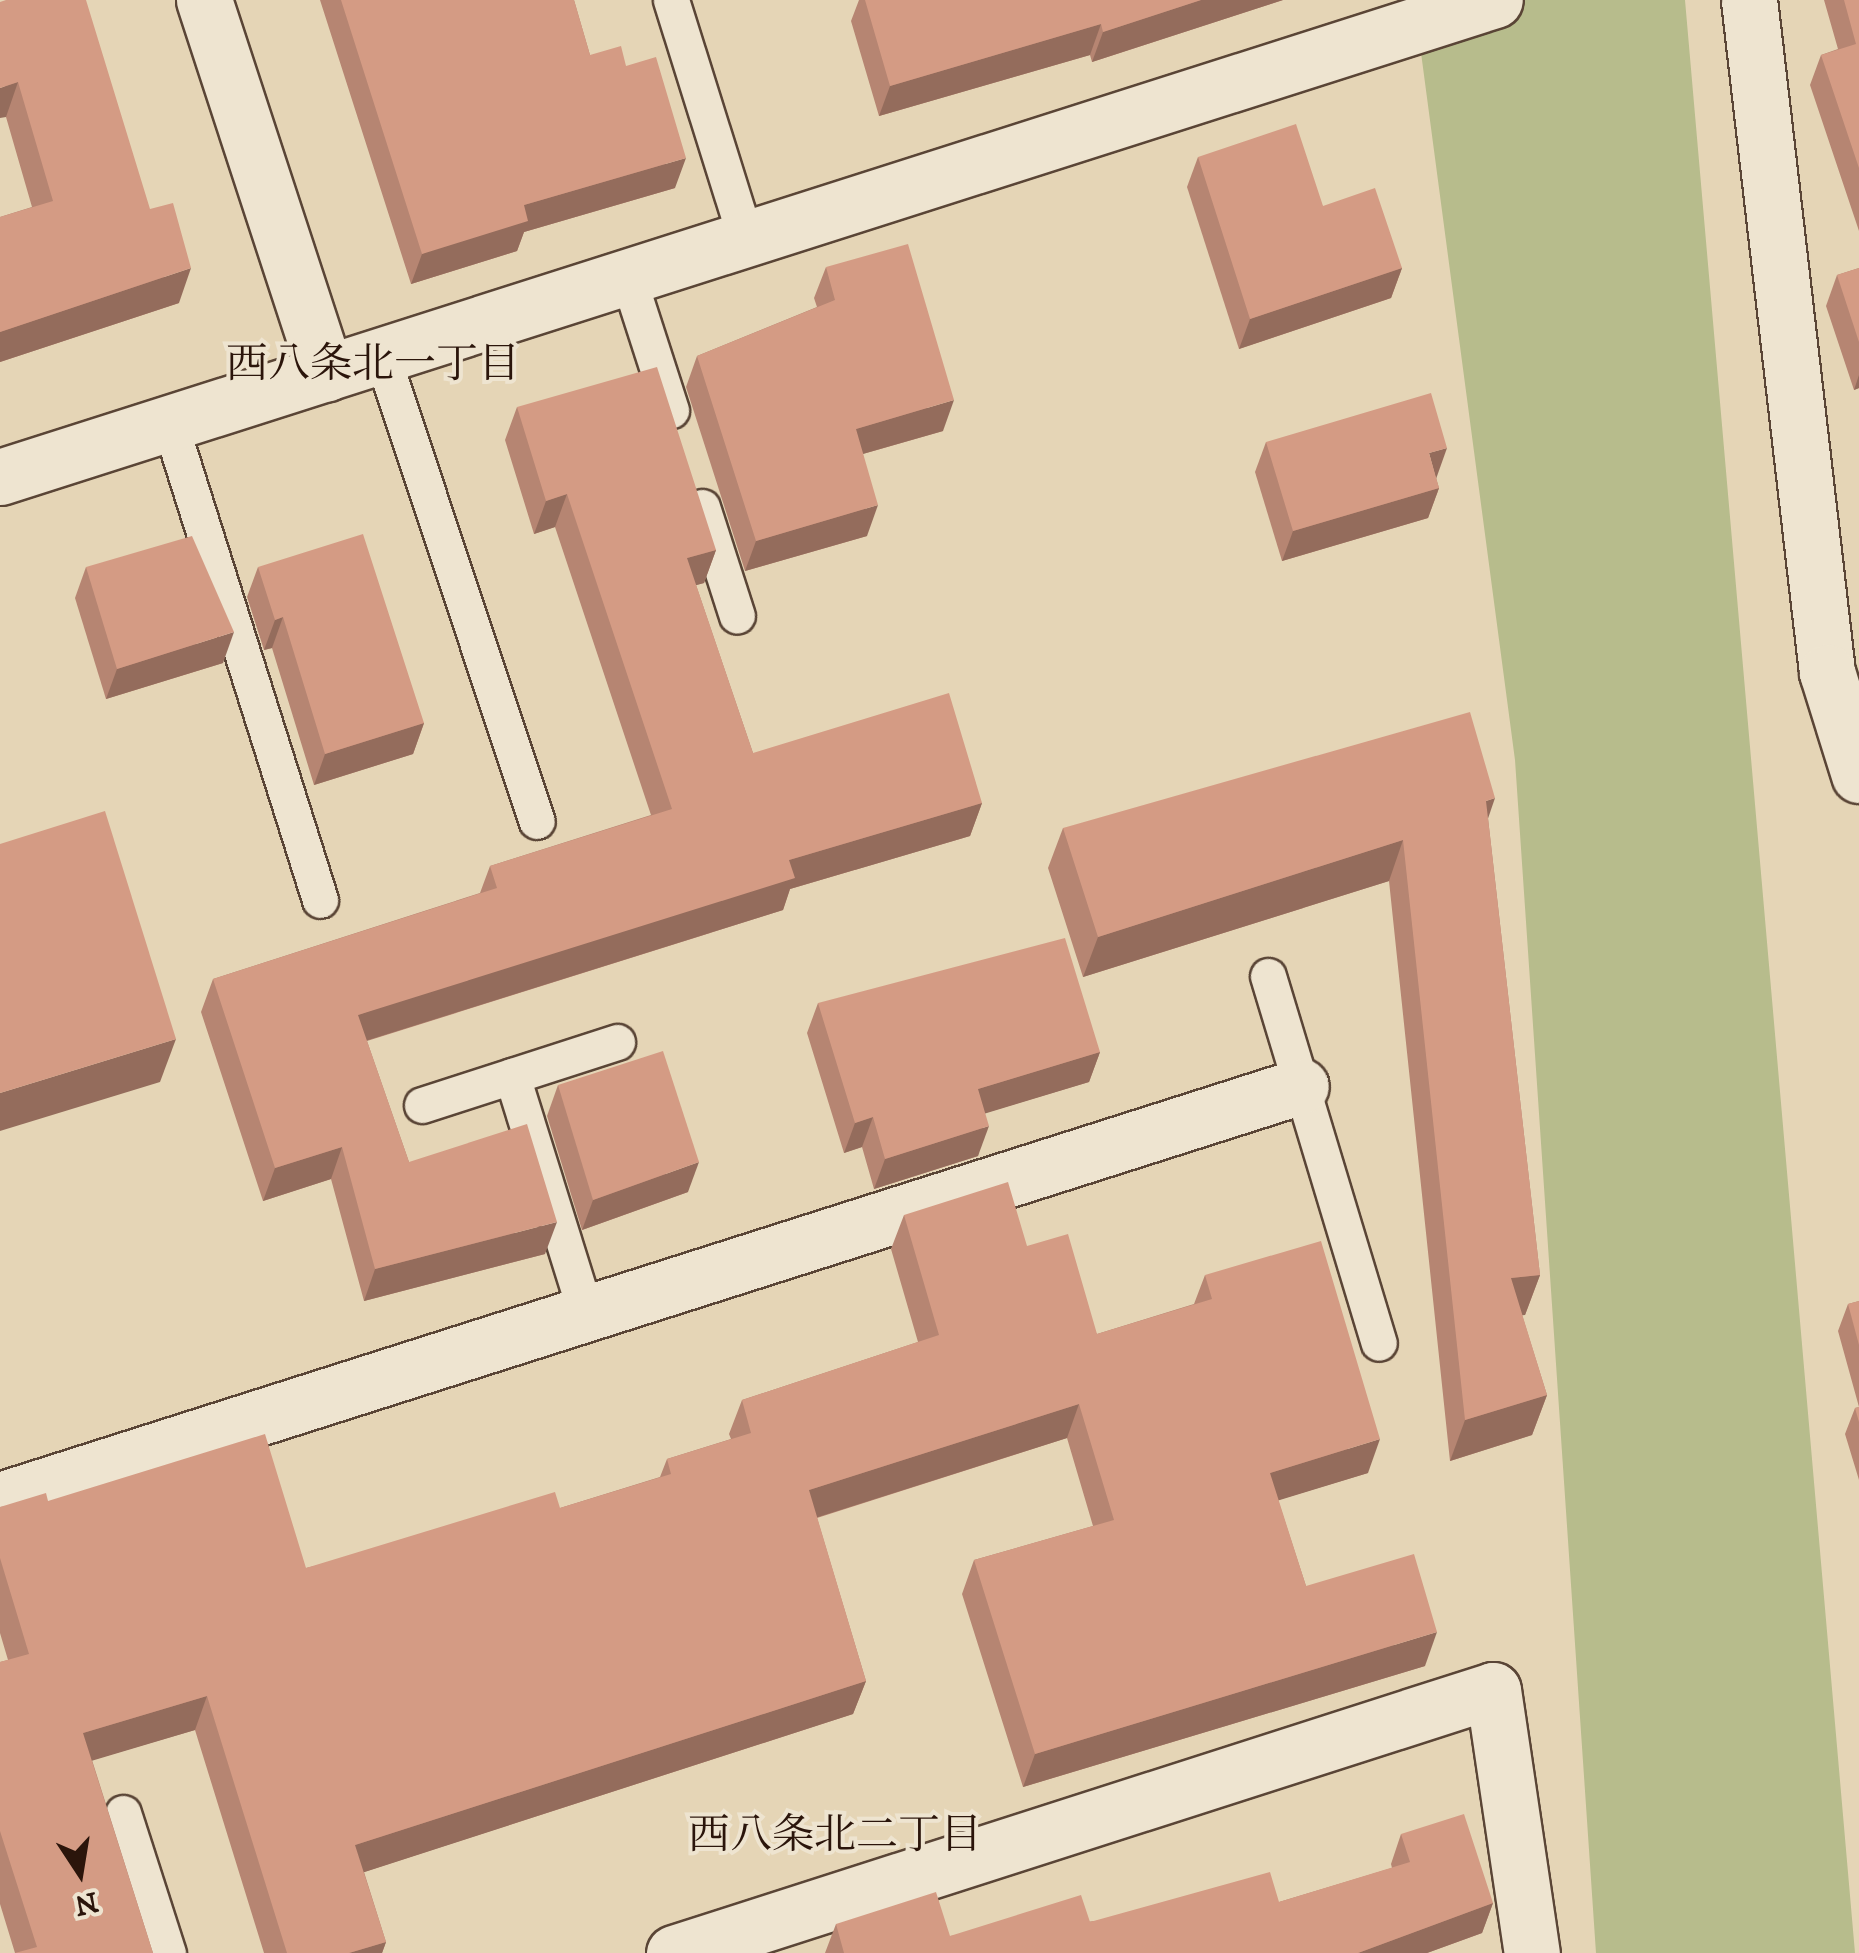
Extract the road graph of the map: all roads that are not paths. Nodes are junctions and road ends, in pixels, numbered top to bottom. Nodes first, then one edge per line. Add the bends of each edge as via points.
1 (204, 0) edge
2 (671, 0) edge
3 (1496, 0) edge
4 (1749, 0) edge
5 (746, 240) junction
6 (628, 277) junction
7 (382, 356) junction
8 (326, 374) junction
9 (170, 424) junction
10 (0, 477) edge
11 (737, 616) dead end
12 (1855, 751) edge
13 (538, 821) dead end
14 (320, 900) dead end
15 (1268, 976) dead end
16 (617, 1042) dead end
17 (512, 1076) junction
18 (1301, 1086) junction
19 (422, 1105) dead end
20 (587, 1316) junction
21 (1379, 1344) dead end
22 (0, 1500) edge
23 (123, 1814) dead end
24 (168, 1953) edge
25 (674, 1953) edge
26 (1532, 1953) edge

1 - 8 street
2 - 5 lane
3 - 5 street
4 - 12 street via 1827,672
5 - 6 street
6 - 7 street
6 - 11 lane
7 - 8 street
7 - 13 lane
8 - 9 street
9 - 10 street
9 - 14 lane
15 - 18 lane
16 - 17 lane
17 - 19 lane
17 - 20 lane
18 - 20 street
18 - 21 lane
20 - 22 street
23 - 24 lane
25 - 26 street via 1493,1690

